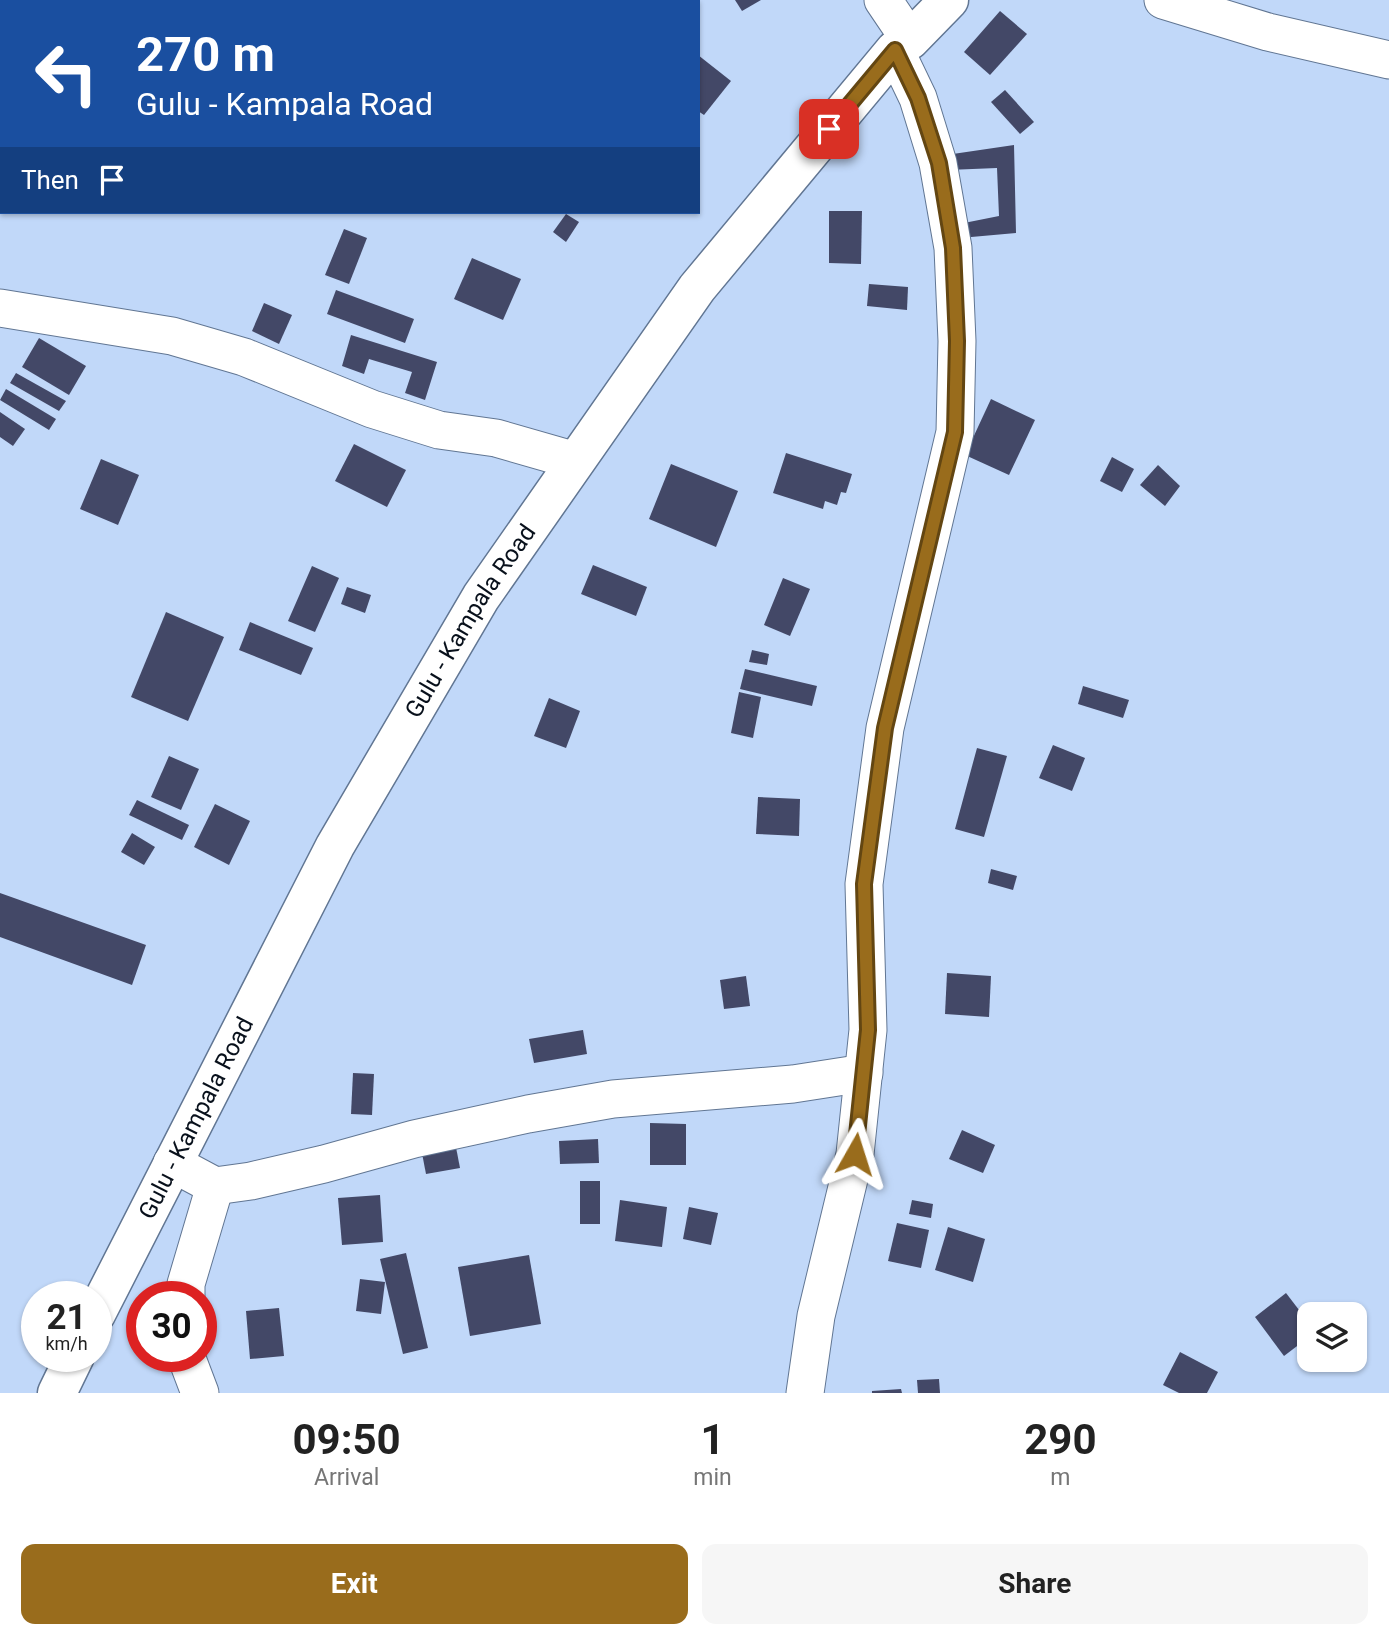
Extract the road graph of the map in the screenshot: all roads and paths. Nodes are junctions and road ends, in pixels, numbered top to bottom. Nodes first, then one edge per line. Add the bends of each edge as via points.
1 (883, 0) edge
2 (949, 0) edge
3 (1163, 0) edge
4 (902, 45) junction
5 (1389, 60) edge
6 (0, 308) edge
7 (576, 461) junction
8 (864, 1073) junction
9 (172, 1163) junction
10 (215, 1186) junction
11 (187, 1281) edge
12 (112, 1282) edge
13 (67, 1372) edge
14 (192, 1372) edge
15 (57, 1393) edge
16 (200, 1393) edge
17 (805, 1393) edge

1 - 4 street
2 - 4 main road, Gulu - Kampala Road
3 - 5 street via 1268,32
4 - 7 main road, Gulu - Kampala Road via 697,288
4 - 8 street via 939,163 953,248 955,432 885,728 864,884 868,1030
6 - 7 street via 172,336 244,357 372,409 439,430 496,438
7 - 9 main road, Gulu - Kampala Road via 481,597 335,846
8 - 10 street via 793,1084 613,1099
8 - 17 street via 855,1154 816,1315
9 - 10 street
9 - 12 main road, Gulu - Kampala Road
10 - 11 street
13 - 15 main road
14 - 16 street

